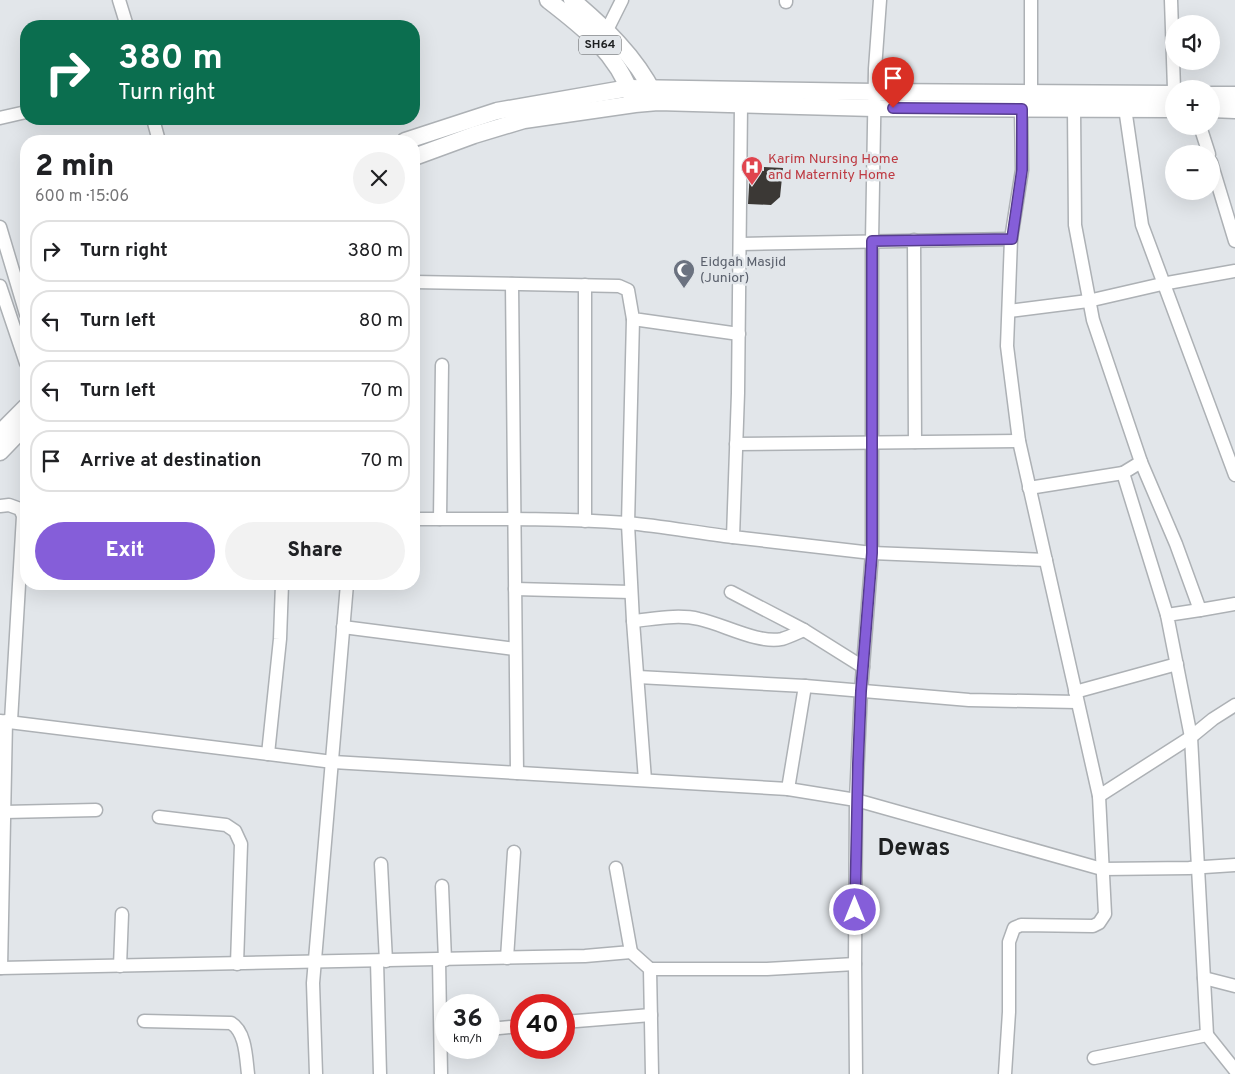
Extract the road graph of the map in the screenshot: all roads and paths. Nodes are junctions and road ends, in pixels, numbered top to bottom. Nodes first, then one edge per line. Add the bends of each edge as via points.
1 (119, 0) edge
2 (548, 0) edge
3 (572, 0) edge
4 (622, 0) edge
5 (880, 0) edge
6 (1031, 0) edge
7 (1171, 0) edge
8 (125, 20) edge
9 (607, 30) junction
10 (1174, 80) edge
11 (629, 88) junction
12 (1032, 94) junction
13 (1165, 94) edge
14 (654, 95) junction
15 (1220, 95) edge
16 (1235, 95) edge
17 (874, 100) junction
18 (635, 104) junction
19 (741, 104) junction
20 (1125, 108) junction
21 (1022, 109) junction
22 (1074, 109) junction
23 (1165, 109) edge
24 (1220, 109) edge
25 (1235, 110) edge
26 (20, 113) edge
27 (0, 118) edge
28 (420, 136) edge
29 (420, 155) edge
30 (1220, 192) edge
31 (0, 227) edge
32 (1012, 239) junction
33 (914, 240) junction
34 (872, 241) junction
35 (1235, 241) edge
36 (741, 244) junction
37 (1235, 271) edge
38 (420, 282) edge
39 (512, 284) junction
40 (1162, 284) junction
41 (585, 285) junction
42 (0, 286) edge
43 (20, 294) edge
44 (1088, 301) junction
45 (1009, 311) junction
46 (633, 320) junction
47 (739, 334) junction
48 (20, 344) edge
49 (442, 365) dead end
50 (20, 413) edge
51 (20, 432) edge
52 (0, 433) edge
53 (1019, 441) junction
54 (872, 442) junction
55 (915, 442) junction
56 (736, 444) junction
57 (0, 452) edge
58 (1141, 462) junction
59 (1123, 472) junction
60 (1235, 475) edge
61 (1029, 488) junction
62 (0, 506) edge
63 (20, 509) edge
64 (514, 518) junction
65 (420, 519) edge
66 (440, 519) junction
67 (585, 521) junction
68 (628, 524) junction
69 (733, 537) junction
70 (20, 552) edge
71 (872, 553) junction
72 (1046, 560) junction
73 (282, 590) edge
74 (346, 590) edge
75 (515, 590) junction
76 (632, 592) junction
77 (731, 592) dead end
78 (1235, 604) edge
79 (1200, 610) junction
80 (1167, 615) junction
81 (633, 621) junction
82 (343, 627) junction
83 (804, 630) junction
84 (515, 649) junction
85 (1177, 664) junction
86 (863, 667) junction
87 (638, 677) junction
88 (805, 686) junction
89 (861, 691) junction
90 (1076, 697) junction
91 (1235, 705) edge
92 (6, 721) edge
93 (1191, 737) junction
94 (268, 754) junction
95 (333, 762) junction
96 (517, 773) junction
97 (645, 780) junction
98 (788, 789) junction
99 (1099, 796) junction
100 (856, 800) junction
101 (96, 810) dead end
102 (4, 812) junction
103 (159, 817) dead end
104 (514, 852) dead end
105 (381, 864) dead end
106 (1235, 865) edge
107 (1198, 867) junction
108 (616, 868) dead end
109 (1102, 868) junction
110 (442, 886) dead end
111 (122, 914) dead end
112 (631, 952) junction
113 (507, 958) junction
114 (442, 960) junction
115 (381, 961) junction
116 (314, 963) junction
117 (237, 964) junction
118 (855, 964) junction
119 (120, 966) junction
120 (0, 968) edge
121 (650, 969) junction
122 (1204, 978) junction
123 (1235, 986) edge
124 (651, 1015) junction
125 (144, 1021) dead end
126 (575, 1021) edge
127 (1207, 1036) junction
128 (1094, 1058) dead end
129 (1235, 1070) edge
130 (248, 1074) edge
131 (316, 1074) edge
132 (380, 1074) edge
133 (442, 1074) edge
134 (652, 1074) edge
135 (856, 1074) edge
136 (1005, 1074) edge

1 - 8 street
2 - 11 main road, SH64 via 590,33 618,68
3 - 9 main road, SH64
4 - 9 street
5 - 17 street
6 - 12 street
7 - 10 street
9 - 14 main road, SH64 via 635,63
11 - 14 main road
11 - 18 main road, SH64
11 - 28 main road via 497,111
12 - 13 main road
12 - 17 main road
14 - 17 main road
14 - 18 main road
14 - 19 main road
15 - 16 main road
17 - 19 main road
17 - 21 main road
17 - 34 street
18 - 29 main road via 524,120
19 - 36 street
20 - 22 main road
20 - 23 main road
20 - 40 street via 1142,225
21 - 22 main road
21 - 32 street via 1022,170
22 - 44 street via 1074,225
24 - 25 main road
26 - 27 street
30 - 35 street
31 - 43 street
32 - 33 street
32 - 45 street
33 - 34 street
33 - 55 street
34 - 36 street
34 - 54 street
36 - 47 street
37 - 40 street
38 - 39 street
39 - 41 street
39 - 64 street
40 - 44 street
40 - 60 street
41 - 46 street via 619,286 628,290
41 - 67 street
42 - 48 street
44 - 45 street
44 - 58 street
45 - 53 street via 1007,346
46 - 47 street
46 - 68 street
47 - 56 street
49 - 66 street
50 - 52 main road
51 - 57 main road
53 - 55 street
53 - 61 street
54 - 55 street
54 - 56 street
54 - 71 street
56 - 69 street
58 - 59 street
58 - 79 street
59 - 61 street
59 - 80 street
61 - 72 street
62 - 63 street
64 - 66 street
64 - 67 street
64 - 75 street
65 - 66 street
67 - 68 street
68 - 69 street
68 - 76 street
69 - 71 street
70 - 92 street
71 - 72 street
71 - 86 street
72 - 90 street
73 - 94 street
74 - 82 street
75 - 76 street
75 - 84 street
76 - 81 street
77 - 83 street
78 - 79 street
79 - 80 street
80 - 85 street
81 - 83 street via 697,619 770,639
81 - 87 street
82 - 84 street
82 - 95 street
83 - 86 street
84 - 96 street
85 - 90 street
85 - 93 street
86 - 89 street
87 - 88 street
87 - 97 street
88 - 89 street
88 - 98 street
89 - 90 street via 969,700
89 - 100 street
90 - 99 street
91 - 93 street
92 - 94 street
92 - 102 street
93 - 99 street
93 - 107 street
94 - 95 street
95 - 96 street
95 - 116 street
96 - 97 street
97 - 98 street
98 - 100 street
99 - 109 street
100 - 109 street
100 - 118 street
101 - 102 street
102 - 120 street
103 - 117 street via 226,825 235,831 241,844
104 - 113 street
105 - 115 street
106 - 107 street
107 - 109 street
107 - 122 street
108 - 112 street
109 - 136 street via 1105,914 1099,923 1093,926 1021,925 1014,928 1010,942
110 - 114 street
111 - 119 street
112 - 113 street
112 - 121 street
113 - 114 street
114 - 115 street
114 - 133 street
115 - 116 street
115 - 132 street
116 - 117 street
116 - 131 street
117 - 119 street
118 - 121 street via 767,969
118 - 135 street
119 - 120 street
121 - 124 street
122 - 123 street
122 - 127 street
124 - 126 street
124 - 134 street
125 - 130 street via 236,1026
127 - 128 street
127 - 129 street

